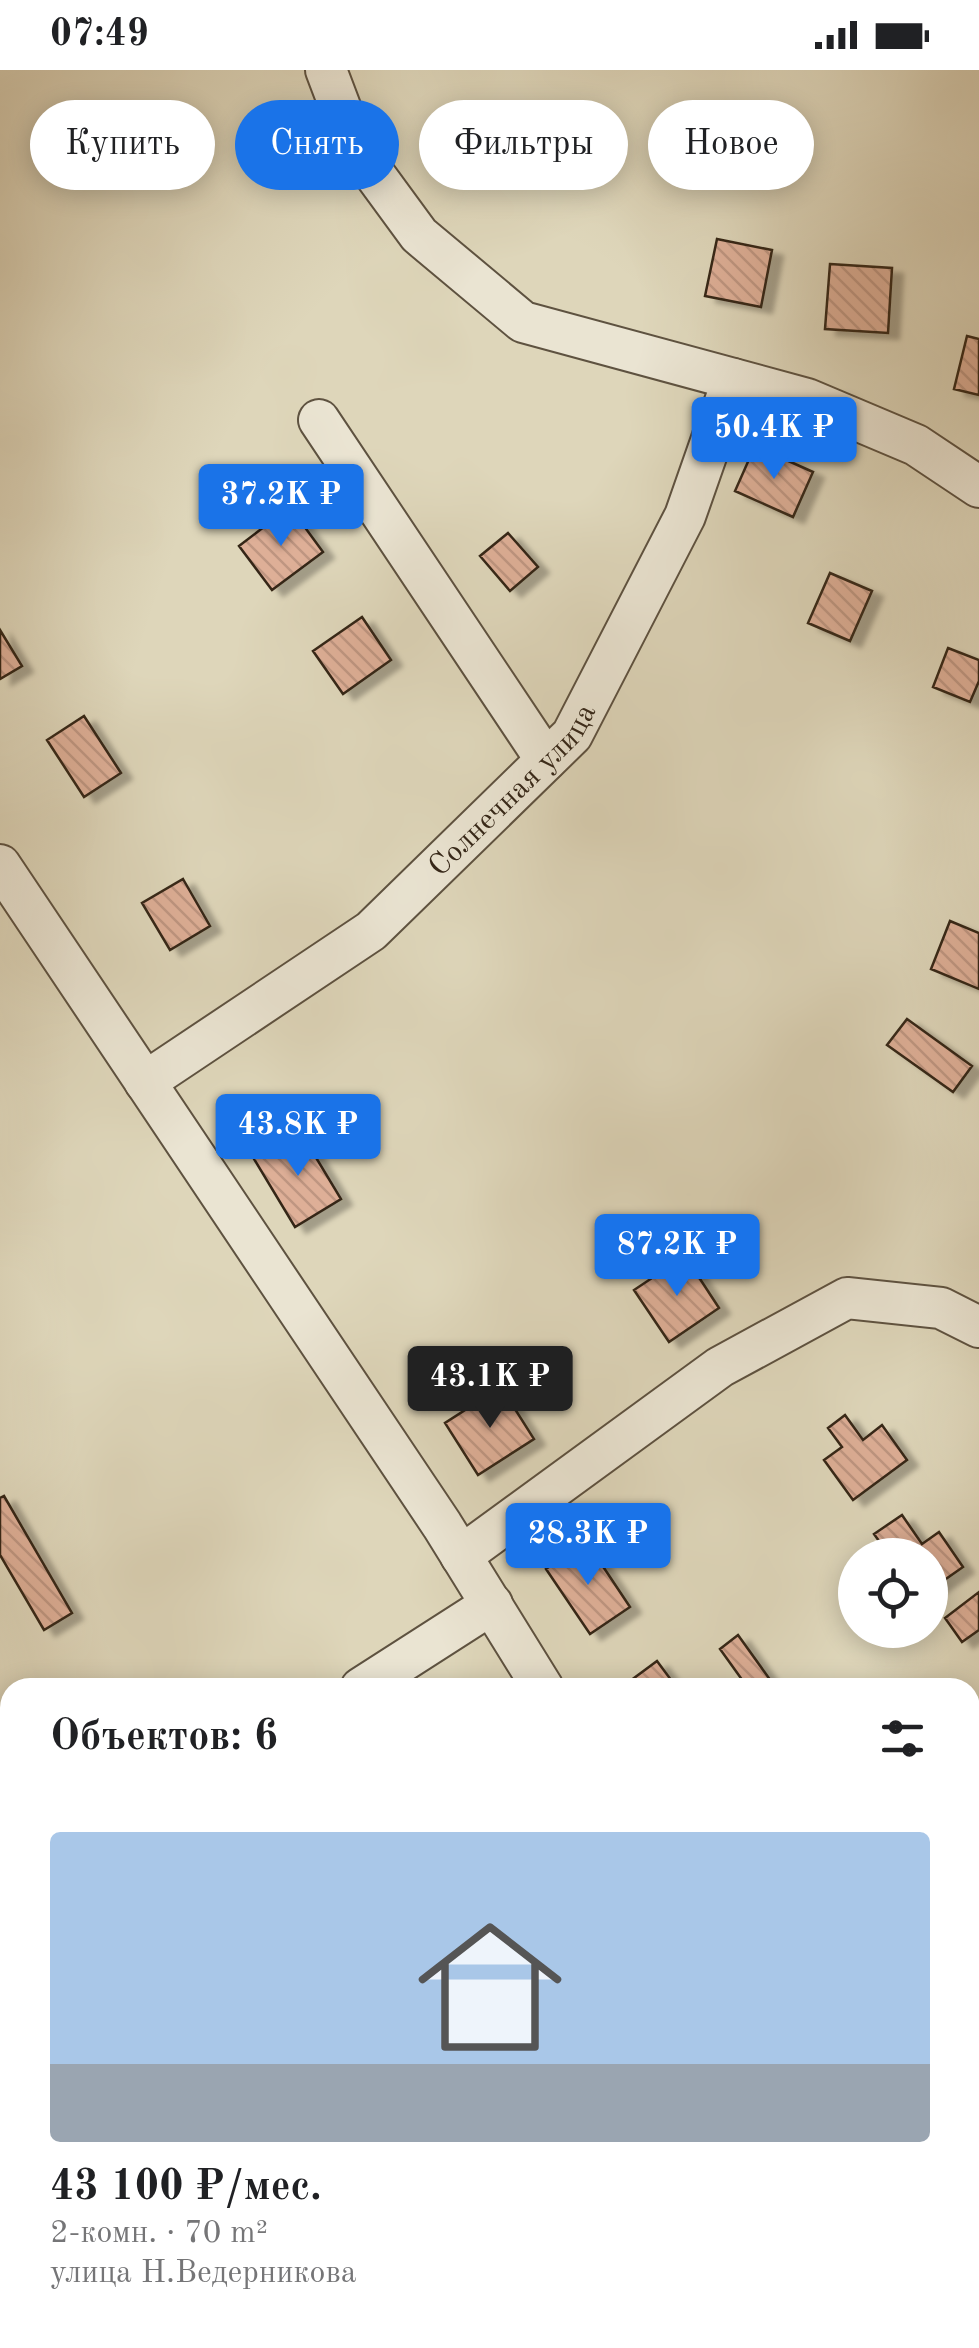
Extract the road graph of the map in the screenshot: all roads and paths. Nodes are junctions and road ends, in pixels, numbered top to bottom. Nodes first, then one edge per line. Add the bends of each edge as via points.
1 (326, 70) edge
2 (733, 379) junction
3 (319, 420) dead end
4 (979, 487) edge
5 (546, 760) junction
6 (0, 865) edge
7 (145, 1082) junction
8 (979, 1326) edge
9 (462, 1556) junction
10 (492, 1604) junction
11 (377, 1678) edge
12 (538, 1678) edge

1 - 2 street via 356,149 419,234 523,322
2 - 4 street via 916,444
2 - 5 street, Солнечная улица via 685,516 572,736
3 - 5 street
5 - 7 street, Солнечная улица via 371,931
6 - 7 street
7 - 9 street
8 - 9 street via 941,1308 847,1298 720,1367
9 - 10 street
10 - 11 street
10 - 12 street

